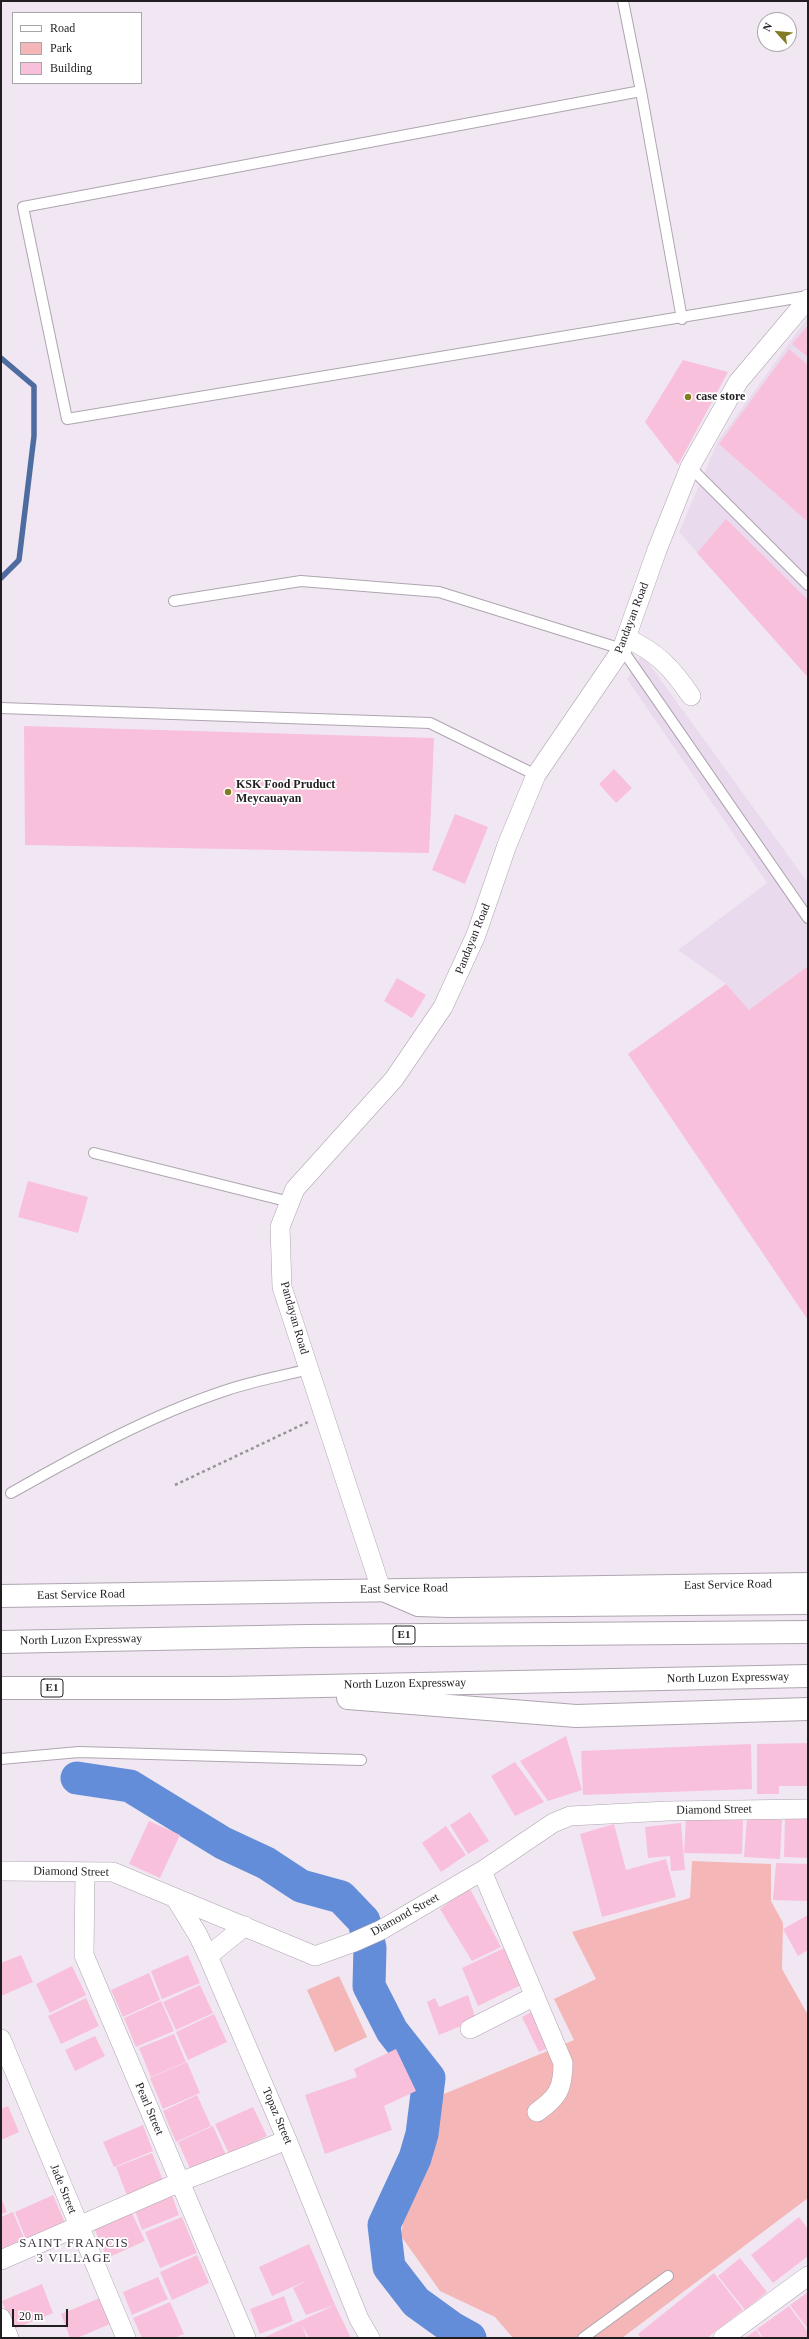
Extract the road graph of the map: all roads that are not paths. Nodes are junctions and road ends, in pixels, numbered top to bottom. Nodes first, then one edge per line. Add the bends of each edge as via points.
1 (623, 1) edge
2 (641, 91) junction
3 (808, 297) edge
4 (682, 319) junction
5 (690, 467) junction
6 (808, 585) edge
7 (174, 601) dead end
8 (624, 644) junction
9 (691, 696) dead end
10 (1, 708) edge
11 (536, 775) junction
12 (808, 918) edge
13 (94, 1153) dead end
14 (290, 1202) junction
15 (309, 1369) junction
16 (11, 1493) dead end
17 (808, 1584) edge
18 (381, 1589) junction
19 (1, 1596) edge
20 (808, 1603) edge
21 (808, 1632) edge
22 (1, 1642) edge
23 (808, 1676) edge
24 (1, 1688) edge
25 (225, 1688) junction
26 (803, 1712) edge
27 (1, 1758) edge
28 (361, 1760) dead end
29 (808, 1809) edge
30 (1, 1871) edge
31 (482, 1871) junction
32 (85, 1873) junction
33 (176, 1899) junction
34 (245, 1926) junction
35 (208, 1956) junction
36 (535, 1996) junction
37 (470, 2029) dead end
38 (1, 2039) edge
39 (537, 2112) dead end
40 (287, 2140) junction
41 (180, 2182) junction
42 (78, 2226) junction
43 (1, 2260) edge
44 (668, 2276) dead end
45 (808, 2276) edge
46 (1, 2318) edge
47 (9, 2338) edge
48 (126, 2338) edge
49 (246, 2338) edge
50 (370, 2338) edge
51 (583, 2338) edge
52 (723, 2338) edge

1 - 2 lane
2 - 4 lane
2 - 4 lane via 23,206 67,419
3 - 4 lane
3 - 5 street, Pandayan Road via 738,382
5 - 6 lane
5 - 8 street, Pandayan Road
7 - 8 lane via 301,581 439,592
8 - 9 street via 646,647 672,669
8 - 11 street, Pandayan Road
8 - 12 lane
10 - 11 lane via 430,723
11 - 14 street, Pandayan Road via 476,935 444,1006 394,1078 295,1189
13 - 14 lane
14 - 15 street, Pandayan Road via 280,1227 282,1287
15 - 16 lane via 227,1390 124,1432
15 - 18 street, Pandayan Road
17 - 18 main road, East Service Road
18 - 19 main road, East Service Road
18 - 20 main road via 418,1605 448,1606
21 - 22 main road, North Luzon Expressway / E1 via 315,1636
23 - 25 main road, North Luzon Expressway / E1
24 - 25 main road, North Luzon Expressway / E1
25 - 26 main road via 576,1716
27 - 28 lane via 79,1752
29 - 31 street, Diamond Street via 668,1811 570,1816 553,1823
30 - 32 street, Diamond Street
31 - 34 street, Diamond Street via 381,1930 315,1956
31 - 36 street
32 - 33 street, Diamond Street via 113,1872
32 - 41 street, Pearl Street via 84,1955
33 - 34 street, Diamond Street
33 - 35 street, Topaz Street
34 - 35 street
35 - 40 street, Topaz Street
36 - 37 street
36 - 39 street via 563,2063 563,2083 551,2102
38 - 42 street, Jade Street
40 - 41 street
40 - 50 street, Topaz Street via 359,2319
41 - 42 street
41 - 49 street, Pearl Street
42 - 43 street
42 - 48 street, Jade Street
44 - 51 lane
45 - 52 street
46 - 47 street

